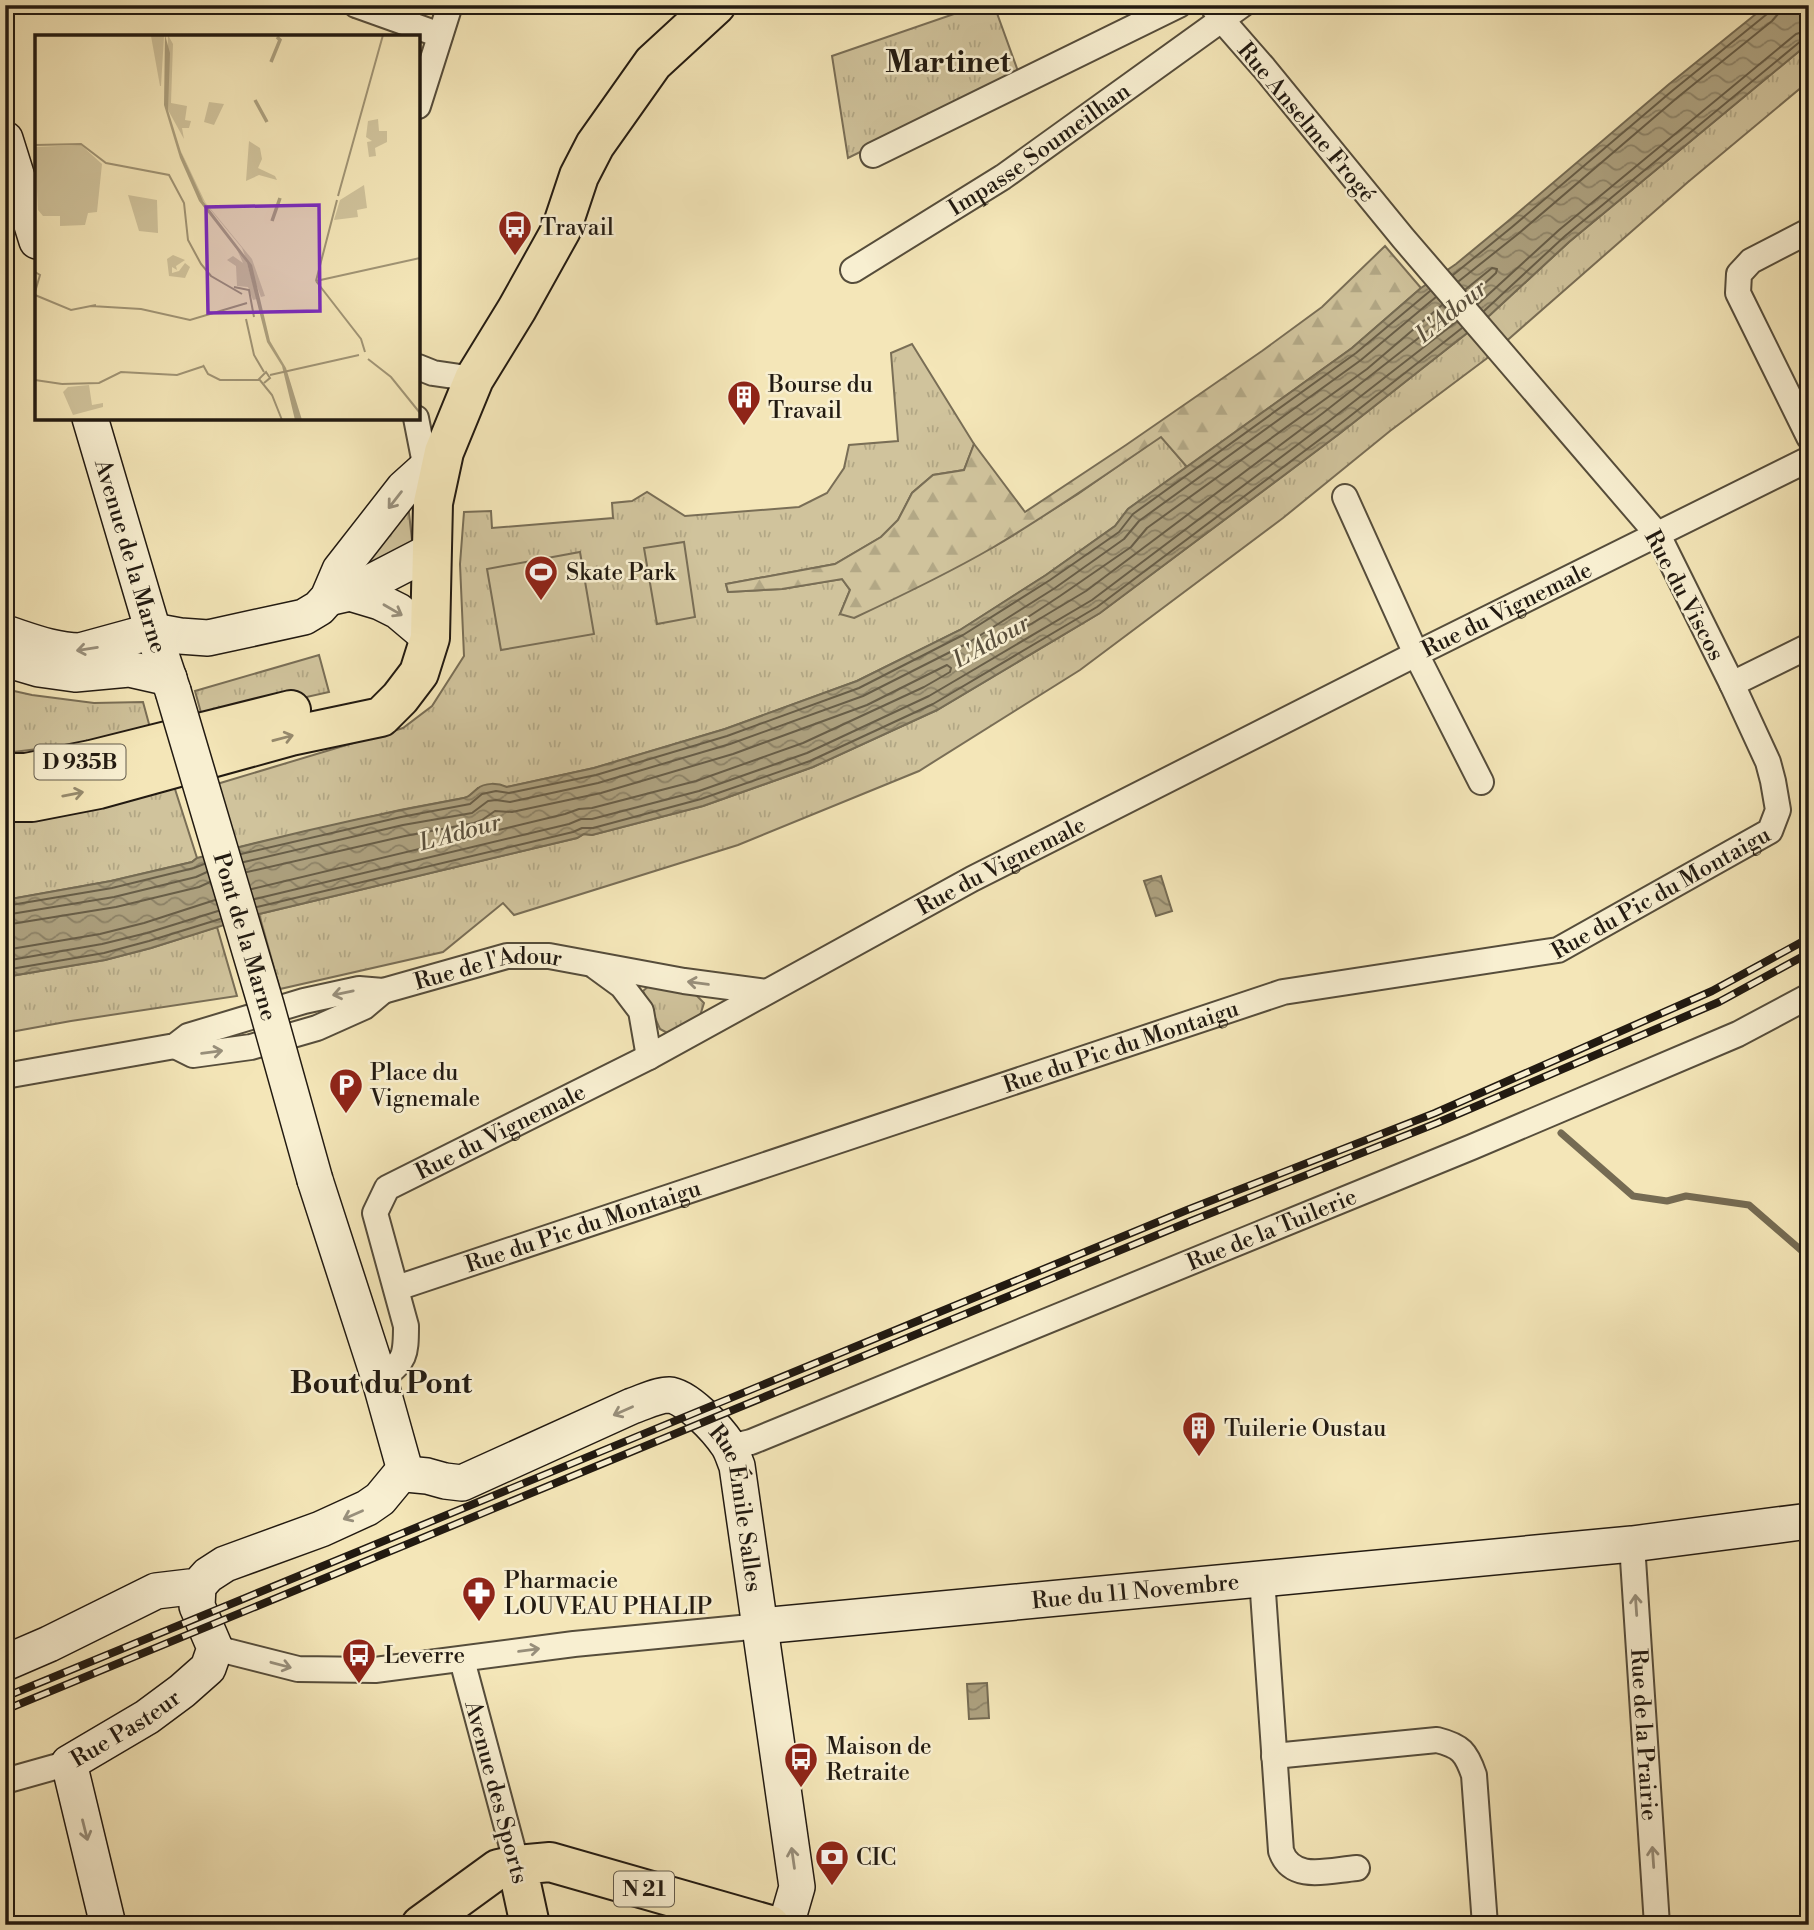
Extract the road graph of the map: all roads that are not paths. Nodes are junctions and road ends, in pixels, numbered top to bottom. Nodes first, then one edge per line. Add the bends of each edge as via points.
1 (356, 5) edge
2 (450, 5) edge
3 (716, 5) edge
4 (1179, 5) edge
5 (1225, 10) edge
6 (440, 35) junction
7 (420, 100) edge
8 (5, 139) edge
9 (873, 155) dead end
10 (20, 179) edge
11 (1809, 231) edge
12 (35, 234) edge
13 (853, 270) dead end
14 (1497, 346) joint
15 (420, 368) edge
16 (474, 379) junction
17 (91, 420) edge
18 (417, 420) edge
19 (1809, 437) edge
20 (1809, 460) edge
21 (434, 475) junction
22 (1345, 497) dead end
23 (1658, 535) junction
24 (431, 551) junction
25 (339, 596) junction
26 (153, 631) junction
27 (5, 633) edge
28 (208, 638) junction
29 (430, 638) junction
30 (1809, 646) edge
31 (1416, 654) junction
32 (5, 659) edge
33 (171, 684) junction
34 (1732, 684) junction
35 (400, 698) junction
36 (1768, 762) joint
37 (5, 773) edge
38 (1481, 782) dead end
39 (5, 802) edge
40 (593, 964) junction
41 (766, 992) junction
42 (1809, 996) edge
43 (649, 1057) junction
44 (5, 1076) edge
45 (397, 1288) junction
46 (380, 1381) junction
47 (730, 1447) junction
48 (406, 1474) junction
49 (1809, 1521) edge
50 (1632, 1544) junction
51 (1262, 1578) junction
52 (198, 1586) junction
53 (761, 1626) junction
54 (213, 1644) junction
55 (462, 1660) junction
56 (5, 1663) edge
57 (1274, 1756) junction
58 (69, 1763) junction
59 (5, 1781) edge
60 (517, 1865) junction
61 (1357, 1868) dead end
62 (108, 1925) edge
63 (421, 1925) edge
64 (530, 1925) edge
65 (770, 1925) edge
66 (786, 1925) edge
67 (1485, 1925) edge
68 (1657, 1925) edge

1 - 6 street
2 - 6 street
3 - 16 main road via 653,62 595,145 561,230
4 - 9 street
5 - 13 street, Impasse Soumeilhan via 1003,177
5 - 14 street, Rue Anselme Frogé via 1264,68
6 - 7 street
8 - 10 street
10 - 12 street
11 - 19 street via 1751,261 1739,274 1738,293
14 - 23 street, Rue du Viscos
15 - 16 street
16 - 21 main road
17 - 26 street, Avenue de la Marne
18 - 21 street
20 - 23 street, Rue du Vignemale
21 - 24 main road
21 -> 25 street via 404,488 340,570
22 - 31 street
23 - 31 street, Rue du Vignemale
23 - 34 street, Rue du Viscos
24 - 25 street
24 - 29 main road
25 - 28 street via 304,617
25 -> 29 street via 380,602
26 -> 27 street via 69,651
26 - 28 street
26 - 33 street, Avenue de la Marne
28 - 33 street via 184,659
29 - 35 main road via 419,673
30 - 34 street
31 - 38 street
31 - 41 street, Rue du Vignemale via 972,879
32 - 33 street via 75,674 129,669
33 - 46 street, Pont de la Marne, bridge via 315,1180
34 - 36 street, Rue du Viscos
35 - 37 main road, D 935B via 373,692 91,760
39 -> 35 main road via 32,802 99,789 290,736 380,717
36 - 45 street, Rue du Pic du Montaigu via 1778,810 1770,831 1558,950 1283,992
41 -> 40 street, Rue de l'Adour
40 - 43 street, Rue de l'Adour via 622,986 641,1011
40 - 44 street, Rue de l'Adour via 549,956 507,956 383,991 359,989 304,1001 188,1037 175,1046
41 - 43 street, Rue du Vignemale
42 - 47 street, Rue de la Tuilerie via 1738,1034 1472,1147
43 - 45 street, Rue du Vignemale via 387,1188 375,1213
45 - 46 street, Rue du Vignemale via 407,1326 406,1346 401,1361
46 - 48 street
47 -> 48 street, Rue Émile Salles via 680,1397 670,1395 632,1406 461,1483
47 - 53 street, Rue Émile Salles via 737,1466
48 -> 52 street via 367,1508 225,1564
49 - 50 street, Rue du 11 Novembre
50 - 51 street, Rue du 11 Novembre
68 -> 50 street, Rue de la Prairie
51 - 53 street, Rue du 11 Novembre
51 - 57 street
52 - 54 street via 197,1606
52 - 56 street via 156,1591
55 -> 53 street, Rue du 11 Novembre
66 -> 53 street, Rue Émile Salles via 797,1887
54 -> 55 street, Rue du 11 Novembre via 298,1669 375,1670
54 - 58 street, Rue Pasteur via 208,1668 182,1691
55 - 60 street, Avenue des Sports
57 - 61 street via 1284,1861 1302,1873
57 - 67 street via 1437,1740 1454,1744 1467,1755 1474,1775
58 - 59 street, Rue Pasteur
58 -> 62 street
60 - 63 main road, N 21 via 498,1869
60 - 64 main road, Avenue des Sports
60 - 65 main road, N 21 via 550,1862

